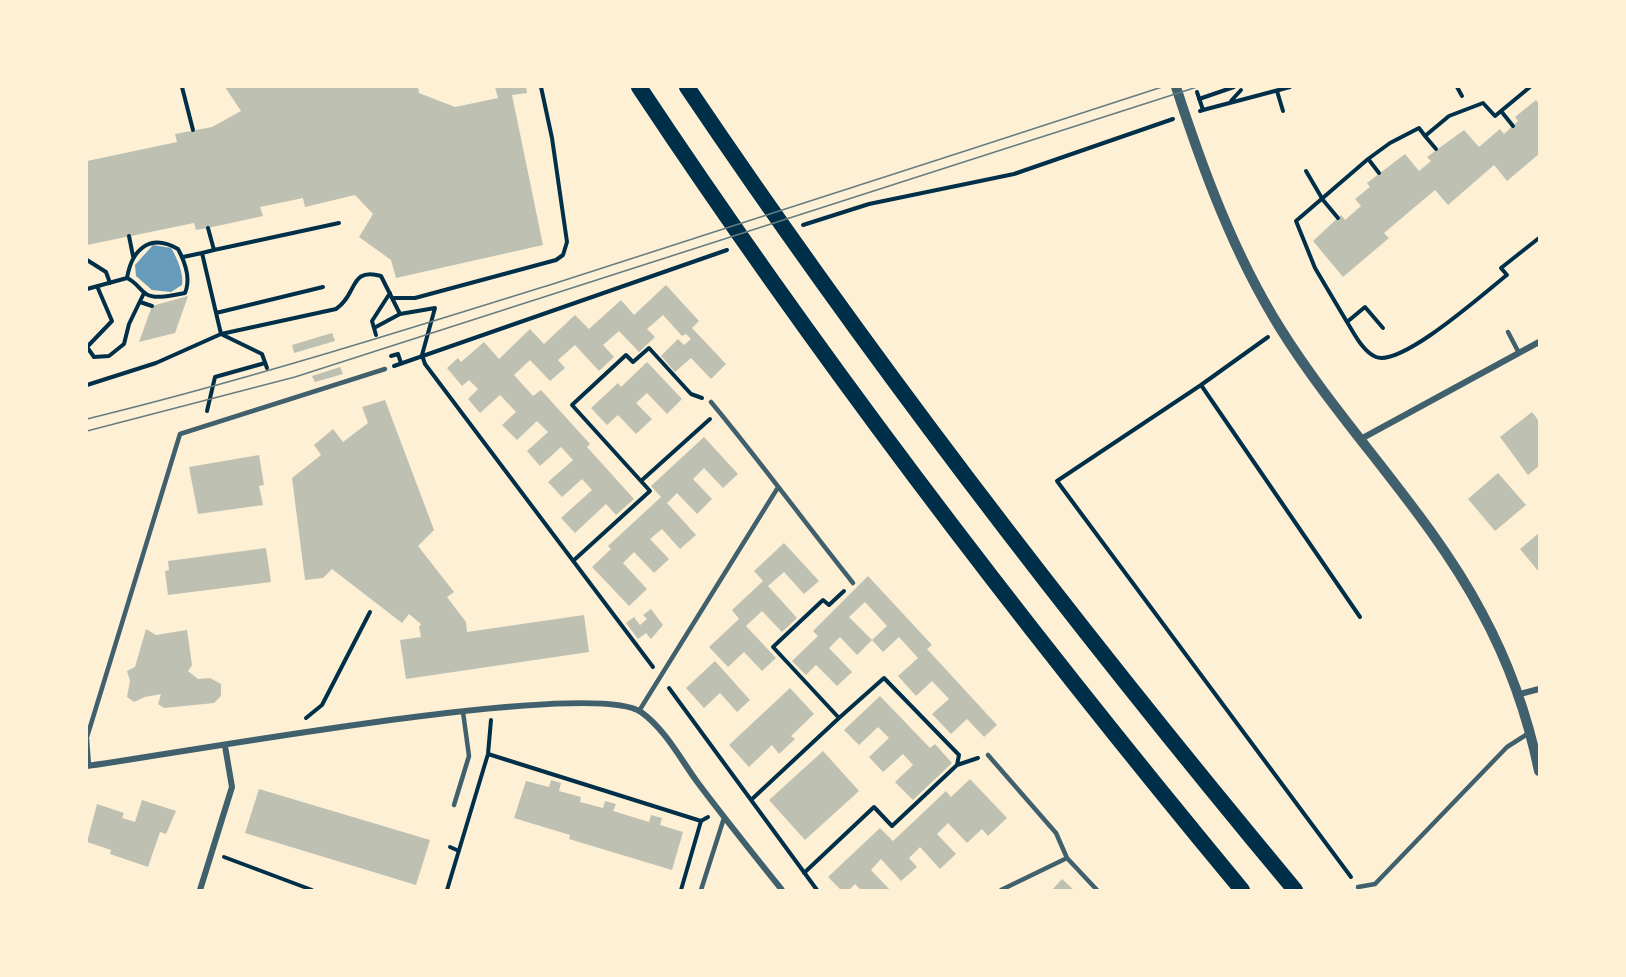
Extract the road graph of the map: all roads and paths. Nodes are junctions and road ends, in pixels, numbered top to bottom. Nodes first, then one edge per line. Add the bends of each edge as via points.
1 (182, 87) edge
2 (541, 87) edge
3 (639, 87) edge
4 (687, 87) edge
5 (1176, 87) edge
6 (1234, 87) edge
7 (1290, 87) edge
8 (1457, 87) edge
9 (1530, 87) edge
10 (1241, 90) dead end
11 (1277, 91) junction
12 (1462, 96) dead end
13 (1199, 99) dead end
14 (1230, 102) junction
15 (1203, 110) dead end
16 (1283, 111) dead end
17 (1501, 111) junction
18 (1185, 116) junction
19 (1514, 126) dead end
20 (193, 130) dead end
21 (1425, 136) junction
22 (1436, 149) dead end
23 (1369, 160) junction
24 (1306, 171) dead end
25 (1379, 173) dead end
26 (1323, 200) junction
27 (869, 204) dead end
28 (1338, 218) dead end
29 (339, 223) dead end
30 (208, 228) dead end
31 (129, 236) dead end
32 (1539, 238) edge
33 (214, 250) junction
34 (202, 253) junction
35 (134, 257) junction
36 (183, 257) junction
37 (87, 260) edge
38 (670, 269) dead end
39 (128, 278) junction
40 (110, 283) junction
41 (97, 286) junction
42 (323, 287) dead end
43 (87, 289) edge
44 (390, 292) junction
45 (144, 293) junction
46 (394, 298) junction
47 (140, 302) junction
48 (152, 306) dead end
49 (216, 313) junction
50 (400, 314) junction
51 (1347, 322) junction
52 (374, 328) junction
53 (1281, 328) junction
54 (1383, 328) dead end
55 (1508, 332) dead end
56 (221, 334) junction
57 (376, 335) dead end
58 (1539, 342) edge
59 (1519, 353) junction
60 (422, 355) junction
61 (391, 356) dead end
62 (401, 363) junction
63 (385, 369) joint
64 (87, 385) edge
65 (1202, 385) junction
66 (711, 402) joint
67 (719, 411) junction
68 (205, 412) dead end
69 (1359, 440) junction
70 (641, 481) junction
71 (777, 489) junction
72 (573, 561) junction
73 (853, 583) joint
74 (369, 612) dead end
75 (1360, 617) dead end
76 (661, 676) junction
77 (1539, 689) edge
78 (1516, 695) junction
79 (492, 709) junction
80 (639, 711) junction
81 (463, 712) junction
82 (839, 718) junction
83 (305, 719) dead end
84 (1529, 733) junction
85 (87, 738) edge
86 (225, 746) junction
87 (488, 754) junction
88 (988, 755) joint
89 (957, 765) junction
90 (88, 766) edge
91 (1539, 771) edge
92 (751, 800) junction
93 (454, 805) dead end
94 (720, 812) junction
95 (724, 818) junction
96 (701, 820) junction
97 (450, 848) dead end
98 (459, 851) junction
99 (212, 852) junction
100 (1067, 858) junction
101 (804, 873) junction
102 (1358, 887) joint
103 (200, 890) edge
104 (312, 890) edge
105 (447, 890) edge
106 (681, 890) edge
107 (701, 890) edge
108 (782, 890) edge
109 (816, 890) edge
110 (1001, 890) edge
111 (1097, 890) edge
112 (1242, 890) edge
113 (1295, 890) edge

1 - 20 path
2 - 46 path via 567,242 562,255 556,260 415,298
3 - 112 highway via 799,320 943,515 1112,732
4 - 113 highway via 830,293 973,485 1161,730
5 - 18 street
6 - 13 path
7 - 11 path
8 - 12 path
9 - 17 path
10 - 14 path
11 - 14 path
11 - 16 path
14 - 15 path
17 - 19 path
17 - 21 path via 1495,116 1483,103 1449,116
18 - 27 path via 1014,174
18 - 53 street via 1239,252
21 - 22 path
21 - 23 path via 1419,128
23 - 25 path
23 - 26 path via 1325,194
24 - 26 path
26 - 28 path
26 - 51 path via 1296,221 1315,268
29 - 33 path
30 - 33 path
31 - 35 path
32 - 51 path via 1501,268 1507,275 1418,345 1388,358 1374,357
33 - 34 path
34 - 36 path
34 - 49 path
35 - 36 path via 147,244 157,241 178,249
35 - 39 path
36 - 45 path via 188,286 185,293 155,297
37 - 40 path via 106,272
38 - 60 path
39 - 40 path
39 - 45 path
40 - 41 path
41 - 43 path
41 - 47 path via 112,321 87,347 93,357 109,356 124,344
42 - 49 path
44 - 46 path
44 - 52 path via 372,321
44 - 56 path via 381,276 366,273 357,278 347,302 336,309
45 - 47 path
46 - 50 path
47 - 48 path
49 - 56 path
50 - 52 path
50 - 60 path via 435,308
51 - 54 path via 1365,307
52 - 57 path
53 - 65 path
53 - 69 street
55 - 59 lane
56 - 64 path via 156,363
56 - 68 path via 262,354 266,365 215,377
58 - 59 street
59 - 69 street
60 - 62 path
60 - 72 path
61 - 62 path via 398,354
62 - 63 path
63 - 85 lane via 180,434
65 - 75 path
65 - 102 path via 1057,481
66 - 67 lane
66 - 70 path via 691,394 649,348 633,363 626,355 572,405
67 - 70 path
67 - 71 lane via 768,470
69 - 78 street via 1463,581 1500,649
70 - 72 path via 650,491
71 - 73 lane
71 - 76 lane
72 - 76 path
73 - 82 path via 829,605 824,600 773,648
74 - 83 path via 322,705
76 - 80 lane
76 - 92 path
77 - 78 street
78 - 84 street
79 - 80 street via 592,702
79 - 81 street
79 - 87 path
80 - 94 street via 657,727
81 - 86 street
81 - 93 lane via 469,756
82 - 89 path via 884,678 959,755
82 - 92 path
84 - 91 street
84 - 102 lane via 1507,747 1375,884
85 - 90 lane
86 - 90 street
86 - 99 street via 231,787
87 - 96 path
87 - 98 path
88 - 89 path
88 - 100 lane via 1056,833
89 - 101 path via 892,826 874,807
92 - 101 path
94 - 95 street
94 - 96 path
95 - 107 lane
95 - 108 street
96 - 106 path
97 - 98 path
98 - 105 path
99 - 103 street
99 - 104 path
100 - 110 lane
100 - 111 lane
101 - 109 path

